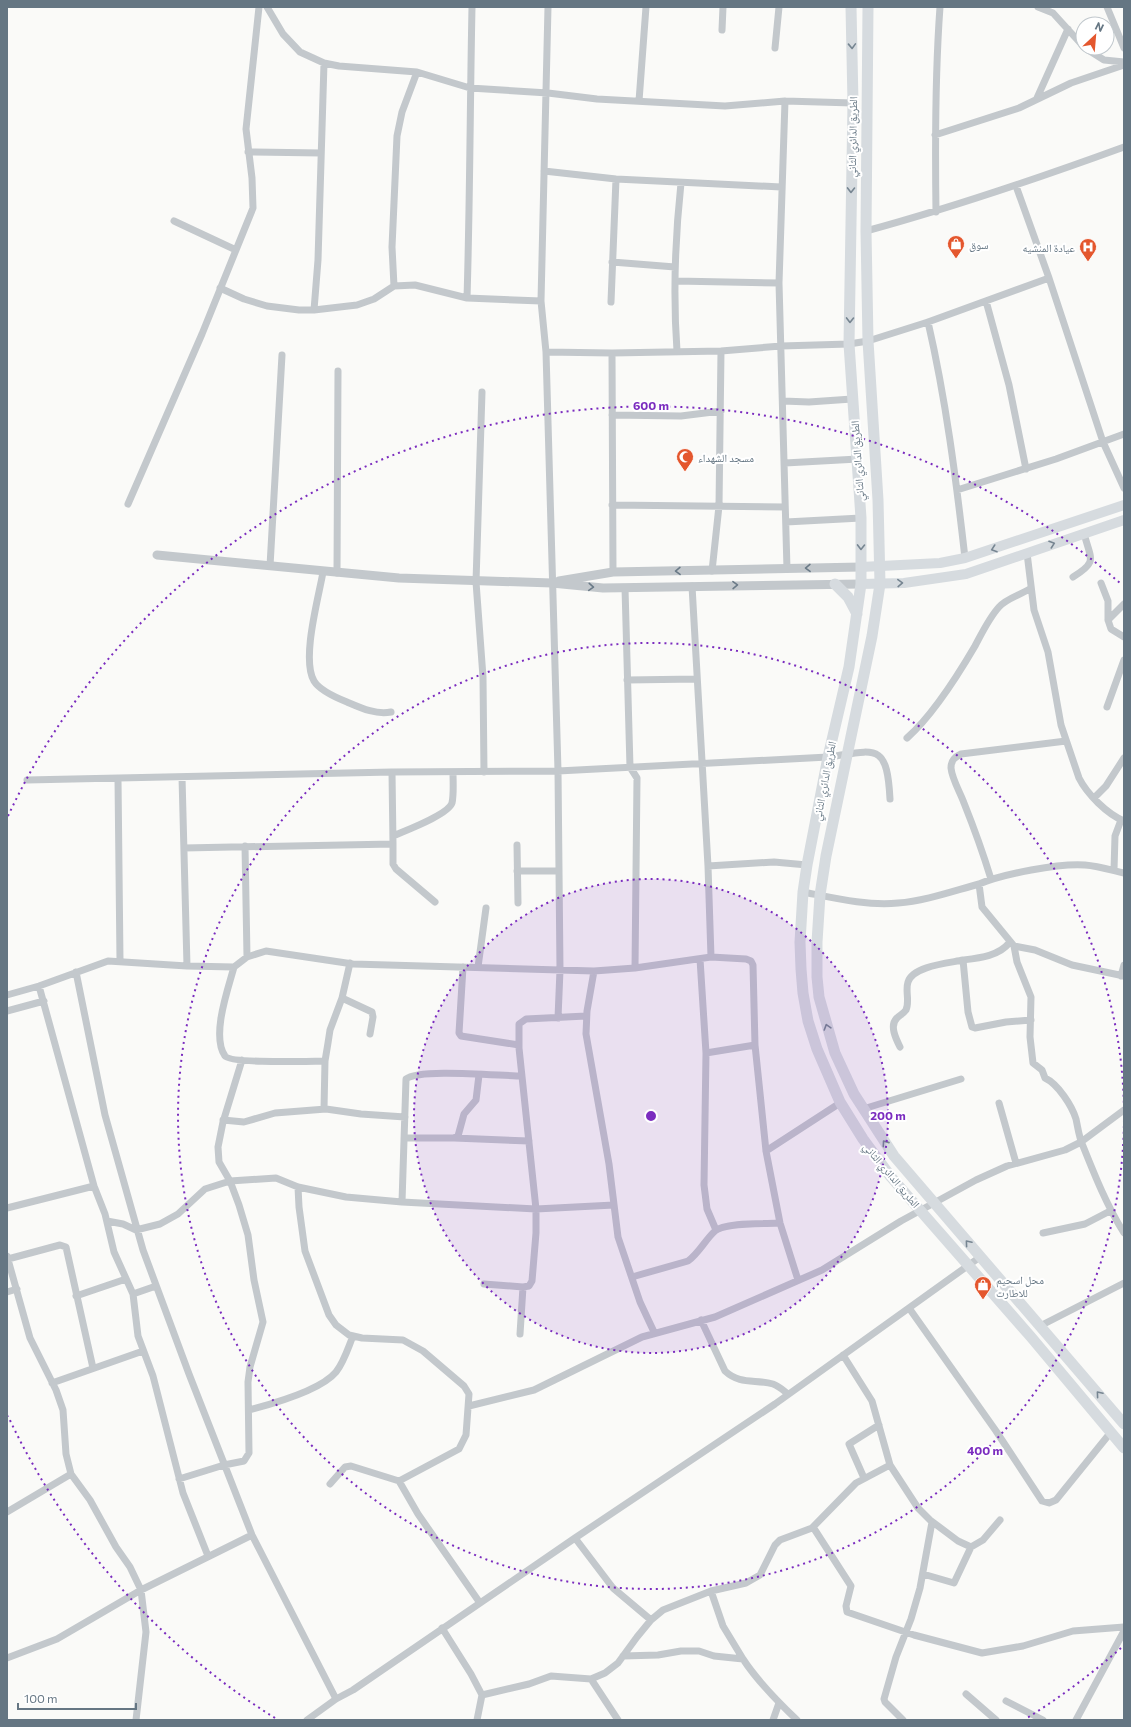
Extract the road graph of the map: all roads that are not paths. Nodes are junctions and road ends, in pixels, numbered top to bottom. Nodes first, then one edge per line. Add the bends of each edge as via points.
1 (259, 7) edge
2 (267, 7) edge
3 (472, 7) edge
4 (548, 7) edge
5 (646, 7) edge
6 (723, 7) edge
7 (779, 7) edge
8 (850, 7) edge
9 (868, 7) edge
10 (940, 7) edge
11 (1038, 7) edge
12 (1107, 7) edge
13 (1068, 29) junction
14 (722, 30) dead end
15 (1075, 37) edge
16 (775, 48) dead end
17 (1124, 48) edge
18 (1098, 56) edge
19 (324, 63) junction
20 (1124, 64) edge
21 (417, 72) junction
22 (470, 88) junction
23 (548, 93) junction
24 (1037, 98) junction
25 (639, 101) junction
26 (785, 101) junction
27 (853, 103) junction
28 (935, 135) junction
29 (1124, 148) edge
30 (248, 152) junction
31 (322, 153) junction
32 (544, 171) junction
33 (616, 179) junction
34 (681, 183) junction
35 (1016, 186) junction
36 (781, 188) junction
37 (936, 212) junction
38 (174, 221) dead end
39 (866, 231) junction
40 (236, 250) junction
41 (612, 262) junction
42 (675, 267) junction
43 (1049, 278) junction
44 (676, 281) junction
45 (779, 283) junction
46 (394, 286) junction
47 (220, 288) junction
48 (467, 298) junction
49 (541, 301) junction
50 (986, 301) junction
51 (611, 302) dead end
52 (314, 310) junction
53 (928, 322) junction
54 (868, 341) junction
55 (849, 344) junction
56 (781, 346) junction
57 (677, 351) junction
58 (721, 351) junction
59 (546, 352) junction
60 (612, 353) junction
61 (282, 355) dead end
62 (338, 371) dead end
63 (482, 392) dead end
64 (852, 399) junction
65 (784, 401) junction
66 (721, 411) junction
67 (612, 415) junction
68 (1124, 434) edge
69 (1103, 442) junction
70 (858, 459) junction
71 (785, 463) junction
72 (1026, 469) junction
73 (1124, 488) edge
74 (957, 490) junction
75 (128, 504) dead end
76 (612, 505) junction
77 (1124, 505) edge
78 (719, 506) junction
79 (785, 507) junction
80 (861, 518) junction
81 (1124, 520) edge
82 (786, 522) junction
83 (1084, 533) junction
84 (1027, 553) junction
85 (157, 555) dead end
86 (965, 558) junction
87 (270, 566) junction
88 (861, 567) junction
89 (880, 567) junction
90 (787, 569) junction
91 (712, 570) junction
92 (323, 572) junction
93 (613, 572) junction
94 (337, 573) junction
95 (1073, 577) dead end
96 (476, 582) junction
97 (552, 583) junction
98 (1101, 583) dead end
99 (835, 584) junction
100 (860, 584) junction
101 (880, 584) junction
102 (692, 586) junction
103 (625, 588) junction
104 (1031, 588) junction
105 (1124, 604) edge
106 (857, 614) junction
107 (1108, 620) junction
108 (1124, 637) edge
109 (1124, 660) edge
110 (697, 679) junction
111 (627, 680) junction
112 (1107, 707) dead end
113 (392, 712) dead end
114 (907, 738) dead end
115 (1066, 741) junction
116 (848, 754) junction
117 (828, 756) junction
118 (1124, 758) edge
119 (702, 764) junction
120 (630, 767) junction
121 (558, 771) junction
122 (392, 772) junction
123 (453, 772) junction
124 (484, 772) junction
125 (182, 777) junction
126 (118, 779) junction
127 (27, 780) dead end
128 (1094, 798) junction
129 (890, 799) dead end
130 (1123, 820) edge
131 (392, 836) junction
132 (393, 844) junction
133 (517, 845) dead end
134 (245, 846) junction
135 (184, 848) junction
136 (807, 865) junction
137 (708, 866) junction
138 (1114, 870) junction
139 (517, 871) junction
140 (559, 871) junction
141 (1124, 873) edge
142 (991, 879) junction
143 (979, 884) junction
144 (803, 892) junction
145 (820, 895) junction
146 (435, 902) dead end
147 (518, 903) dead end
148 (486, 908) dead end
149 (1012, 944) junction
150 (247, 957) junction
151 (711, 957) junction
152 (700, 959) junction
153 (963, 960) junction
154 (120, 961) junction
155 (350, 963) junction
156 (1124, 965) edge
157 (187, 966) junction
158 (234, 967) junction
159 (463, 967) junction
160 (478, 967) junction
161 (635, 968) junction
162 (560, 970) junction
163 (594, 971) junction
164 (76, 972) junction
165 (1123, 976) edge
166 (39, 986) junction
167 (7, 995) edge
168 (342, 998) junction
169 (44, 1001) junction
170 (7, 1012) edge
171 (586, 1016) junction
172 (558, 1018) junction
173 (1031, 1020) junction
174 (370, 1034) dead end
175 (519, 1045) junction
176 (755, 1045) junction
177 (900, 1047) dead end
178 (706, 1053) junction
179 (242, 1060) junction
180 (325, 1061) junction
181 (479, 1075) junction
182 (522, 1076) junction
183 (961, 1079) dead end
184 (840, 1103) junction
185 (999, 1103) dead end
186 (324, 1109) junction
187 (863, 1110) junction
188 (1124, 1110) edge
189 (405, 1117) junction
190 (223, 1120) junction
191 (404, 1138) junction
192 (454, 1138) junction
193 (529, 1142) junction
194 (1081, 1142) junction
195 (766, 1151) junction
196 (1016, 1163) junction
197 (230, 1181) junction
198 (94, 1186) junction
199 (298, 1186) junction
200 (402, 1202) junction
201 (935, 1203) junction
202 (614, 1205) junction
203 (7, 1208) edge
204 (536, 1209) junction
205 (922, 1211) junction
206 (1110, 1211) junction
207 (107, 1221) junction
208 (780, 1223) junction
209 (136, 1230) junction
210 (716, 1230) junction
211 (1043, 1233) dead end
212 (1124, 1233) edge
213 (980, 1256) junction
214 (7, 1258) edge
215 (968, 1266) junction
216 (632, 1277) junction
217 (126, 1279) junction
218 (798, 1280) junction
219 (1124, 1282) edge
220 (484, 1284) dead end
221 (156, 1286) junction
222 (522, 1287) junction
223 (17, 1289) junction
224 (7, 1292) edge
225 (133, 1294) junction
226 (76, 1296) junction
227 (909, 1308) junction
228 (701, 1320) junction
229 (1040, 1326) junction
230 (654, 1332) junction
231 (520, 1334) dead end
232 (353, 1336) junction
233 (142, 1351) junction
234 (844, 1355) junction
235 (93, 1368) junction
236 (52, 1382) junction
237 (788, 1394) junction
238 (469, 1406) junction
239 (249, 1410) junction
240 (1124, 1424) edge
241 (879, 1425) junction
242 (1111, 1432) junction
243 (1124, 1448) edge
244 (224, 1465) junction
245 (890, 1466) junction
246 (71, 1474) junction
247 (864, 1478) junction
248 (179, 1479) junction
249 (399, 1481) junction
250 (330, 1484) dead end
251 (7, 1512) edge
252 (1000, 1520) dead end
253 (932, 1522) junction
254 (813, 1527) junction
255 (252, 1535) junction
256 (575, 1538) junction
257 (971, 1547) junction
258 (208, 1556) junction
259 (923, 1574) junction
260 (141, 1590) junction
261 (711, 1591) junction
262 (480, 1603) junction
263 (651, 1620) junction
264 (1124, 1627) edge
265 (442, 1628) junction
266 (1124, 1631) edge
267 (906, 1632) junction
268 (623, 1656) junction
269 (7, 1658) edge
270 (743, 1659) junction
271 (590, 1679) junction
272 (966, 1694) dead end
273 (482, 1695) junction
274 (336, 1699) junction
275 (1006, 1701) dead end
276 (779, 1703) junction
277 (136, 1720) edge
278 (307, 1720) edge
279 (477, 1720) edge
280 (618, 1720) edge
281 (773, 1720) edge
282 (797, 1720) edge
283 (903, 1720) edge
284 (996, 1720) edge
285 (1043, 1720) edge
286 (1076, 1720) edge

1 - 30 street via 246,122
2 - 19 street via 283,34 300,52
3 - 22 street
4 - 23 street
5 - 25 street
6 - 14 street
7 - 16 street
8 -> 27 main road, الطريق الدائري الثاني
9 - 39 main road, الطريق الدائري الثاني
10 - 28 street
11 - 13 street via 1052,14
12 - 17 street
13 - 15 street
13 - 24 street
18 - 20 street
19 - 21 street
19 - 31 street
20 - 24 street
21 - 22 street
21 - 46 street via 402,112 397,136 392,240
22 - 23 street
22 - 48 street
23 - 25 street
23 - 32 street
24 - 28 street via 1019,108
25 - 26 street via 725,106
26 - 27 street
26 - 36 street
27 -> 55 main road, الطريق الدائري الثاني
28 - 37 street
29 - 35 street
30 - 31 street
30 - 40 street via 253,208
31 - 52 street
32 - 33 street
32 - 49 street
33 - 34 street
33 - 41 street
34 - 36 street
34 - 42 street
35 - 37 street
35 - 43 street
36 - 45 street
37 - 39 street
38 - 40 street
39 - 54 main road, الطريق الدائري الثاني
40 - 47 street
41 - 42 street
41 - 51 street
42 - 44 street
43 - 50 street
43 - 69 street
44 - 45 street
44 - 57 street via 674,314
45 - 56 street
46 - 48 street via 415,285
46 - 52 street via 374,299 357,305
47 - 52 street via 267,306
47 - 75 street
48 - 49 street
49 - 59 street
50 - 53 street
50 - 72 street via 1009,385
53 - 54 street
53 - 74 street via 940,375
54 - 55 street
54 - 89 main road, الطريق الدائري الثاني
55 - 56 street
55 - 64 main road, الطريق الدائري الثاني
56 - 58 street
56 - 65 street
57 - 58 street
57 - 60 street
58 - 66 street
59 - 60 street
59 - 97 street
60 - 67 street
61 - 87 street
62 - 94 street
63 - 96 street
64 - 65 street
64 - 70 main road, الطريق الدائري الثاني
65 - 71 street
66 - 67 street via 681,416
66 - 78 street
67 - 76 street
68 - 69 street
69 - 72 street
69 - 73 street
70 - 71 street
70 - 80 main road, الطريق الدائري الثاني
71 - 79 street
72 - 74 street
74 - 86 street
76 - 78 street
76 - 93 street
77 -> 86 main road
78 - 79 street
78 - 91 street
79 - 82 street
80 - 82 street
80 -> 88 main road, الطريق الدائري الثاني
81 - 83 main road
82 - 90 street
84 -> 83 main road
83 - 95 street via 1091,561 1089,567
101 -> 84 main road via 932,580 966,574
84 - 104 street
85 - 87 street
86 - 89 main road via 940,563
87 - 92 street
88 - 89 main road
88 -> 90 street
88 - 100 main road, الطريق الدائري الثاني
89 - 101 main road, الطريق الدائري الثاني
90 - 91 street
91 -> 93 street
92 - 94 street
92 - 113 street via 312,626 310,663 313,680 319,687 357,706 384,713
93 - 97 street
94 - 96 street
96 - 97 street
96 - 124 street via 483,677
97 -> 103 street
97 - 121 street
98 - 107 street via 1108,601
99 - 100 street
102 -> 99 street
99 - 106 main road via 848,597
100 - 101 main road
100 - 106 main road, الطريق الدائري الثاني
101 - 116 main road, الطريق الدائري الثاني
102 - 103 street
102 - 110 street
103 - 111 street
104 - 114 street via 999,607 955,677
104 - 115 street via 1034,610 1048,652
105 - 107 street
106 - 117 main road, الطريق الدائري الثاني via 849,666
107 - 108 street via 1111,629
109 - 112 street
110 - 111 street
110 - 119 street
111 - 120 street
115 - 128 street via 1079,778
115 - 142 street via 961,754 955,756 952,761 954,779 978,838
116 - 117 street
116 - 129 street via 870,752 881,756 885,762
116 - 145 main road, الطريق الدائري الثاني
117 - 119 street
117 - 136 main road, الطريق الدائري الثاني
118 - 128 street via 1106,786
119 - 120 street
119 - 137 street
120 - 121 street
120 - 161 street via 636,778
121 - 124 street
121 - 140 street
122 - 123 street
122 - 125 street
122 - 131 street
123 - 124 street
123 - 131 street via 452,802 449,807 421,824
125 - 126 street
125 - 135 street
126 - 127 street
126 - 154 street
128 - 130 street
130 - 138 street via 1115,836
131 - 132 street
132 - 134 street
132 - 146 street via 393,864 396,869
133 - 139 street
134 - 135 street
134 - 150 street
135 - 157 street
136 - 137 street via 774,862
136 - 144 main road, الطريق الدائري الثاني
137 - 151 street
138 - 141 street
138 - 142 street via 1068,865
139 - 140 street
139 - 147 street
140 - 162 street
142 - 143 street
143 - 145 street via 898,903 871,903
143 - 149 street via 982,907
144 - 145 street
144 - 184 main road, الطريق الدائري الثاني via 800,942 803,993 817,1049
187 -> 145 main road, الطريق الدائري الثاني via 835,1053 819,997 817,942
148 - 160 street
149 - 153 street via 982,958
149 - 165 street via 1072,965
149 - 173 street via 1032,997
150 - 155 street via 266,951
150 - 158 street
151 - 152 street
151 - 176 street via 751,961
152 - 161 street
152 - 178 street
153 - 173 street via 972,1027
153 - 177 street via 921,970 911,977 908,982 907,1005 893,1025
154 - 157 street
154 - 164 street via 108,961
155 - 159 street
155 - 168 street
156 - 165 street
157 - 158 street
158 - 179 street via 219,1034 225,1056
159 - 160 street
159 - 175 street via 459,1032 461,1036
160 - 162 street
161 - 163 street
162 - 163 street
162 - 172 street
163 - 171 street
164 - 166 street
164 - 209 street via 104,1115
166 - 167 street
166 - 169 street
168 - 174 street via 372,1012
168 - 180 street via 330,1030
169 - 170 street
169 - 198 street
171 - 172 street
171 - 202 street via 586,1034
172 - 175 street via 522,1020 518,1028
173 - 194 street via 1034,1065 1059,1089 1075,1118
175 - 182 street
176 - 178 street
176 - 195 street
178 - 210 street via 704,1185 707,1209
179 - 180 street
179 - 190 street
180 - 186 street
181 - 182 street
181 - 189 street via 427,1074 408,1077 404,1082
181 - 192 street via 476,1100 464,1114 460,1132
182 - 193 street
183 - 187 street
184 - 195 street
184 - 205 main road, الطريق الدائري الثاني via 863,1140
185 - 196 street
186 - 189 street
186 - 190 street via 275,1113 244,1122
201 -> 187 main road, الطريق الدائري الثاني via 894,1156
188 - 194 street
189 - 191 street
190 - 197 street via 218,1147 219,1162
191 - 192 street
191 - 200 street
192 - 193 street
193 - 204 street
194 - 196 street via 1065,1150
194 - 206 street
195 - 208 street
196 - 201 street via 976,1180
197 - 199 street via 276,1178
197 - 209 street via 205,1189 170,1220
197 - 239 street via 248,1235 263,1322 250,1367
198 - 203 street
198 - 207 street
199 - 200 street via 346,1197
199 - 232 street via 305,1251 311,1269 329,1315 336,1325
200 - 204 street
201 - 205 street
213 -> 201 main road, الطريق الدائري الثاني
202 - 204 street
202 - 216 street via 618,1237
204 - 222 street via 532,1281 529,1286
205 - 215 main road, الطريق الدائري الثاني
205 - 218 street via 822,1270
206 - 211 street via 1085,1224
206 - 212 street
207 - 209 street
207 - 217 street via 114,1252
208 - 210 street via 725,1227
208 - 218 street
209 - 221 street
210 - 216 street via 688,1261
213 - 215 street
213 - 229 main road, الطريق الدائري الثاني
214 - 223 street
214 - 226 street via 65,1245
215 - 227 street
215 - 242 main road, الطريق الدائري الثاني
216 - 230 street
217 - 225 street
217 - 226 street
218 - 228 street via 715,1317
219 - 229 street
220 - 222 street
221 - 225 street
221 - 244 street
222 - 231 street
223 - 224 street
223 - 236 street via 30,1338
225 - 233 street
226 - 235 street
227 - 234 street
227 - 242 street via 1042,1500 1049,1503 1056,1500
228 - 230 street
228 - 237 street via 725,1371 732,1377 747,1382 774,1384
240 -> 229 main road, الطريق الدائري الثاني
230 - 238 street via 548,1385
232 - 238 street via 403,1340 423,1351 464,1386 469,1394
232 - 239 street via 341,1366 323,1383 277,1402
233 - 235 street
233 - 248 street via 153,1376
234 - 237 street
234 - 241 street via 872,1401
235 - 236 street
236 - 246 street via 63,1410 66,1454
237 - 256 street
238 - 249 street via 466,1435 459,1449
239 - 244 street via 248,1456 244,1461
241 - 245 street
241 - 247 street via 850,1444
242 - 243 main road, الطريق الدائري الثاني
244 - 248 street
244 - 255 street
245 - 247 street
245 - 253 street via 918,1508
246 - 251 street
246 - 260 street via 90,1500
247 - 254 street via 835,1503
248 - 258 street
249 - 250 street via 351,1466 345,1467
249 - 262 street via 418,1514
252 - 257 street via 983,1540
253 - 257 street
253 - 259 street
254 - 261 street via 780,1540 760,1575 746,1583
254 - 267 street via 851,1586 847,1612
255 - 258 street
255 - 274 street
256 - 262 street
256 - 263 street via 613,1588
257 - 259 street via 954,1583
258 - 260 street
259 - 267 street
260 - 269 street via 57,1639
260 - 277 street via 146,1632
261 - 263 street via 663,1610
261 - 270 street via 723,1626
262 - 265 street
263 - 268 street
264 - 267 street via 1073,1631 1023,1646 982,1653
265 - 273 street
265 - 274 street
266 - 286 street
267 - 283 street via 896,1656 884,1699
268 - 270 street via 699,1651 714,1656
268 - 271 street via 605,1673
270 - 276 street
271 - 273 street via 551,1676
271 - 280 street
272 - 284 street
273 - 279 street
274 - 278 street
275 - 285 street
276 - 281 street
276 - 282 street

